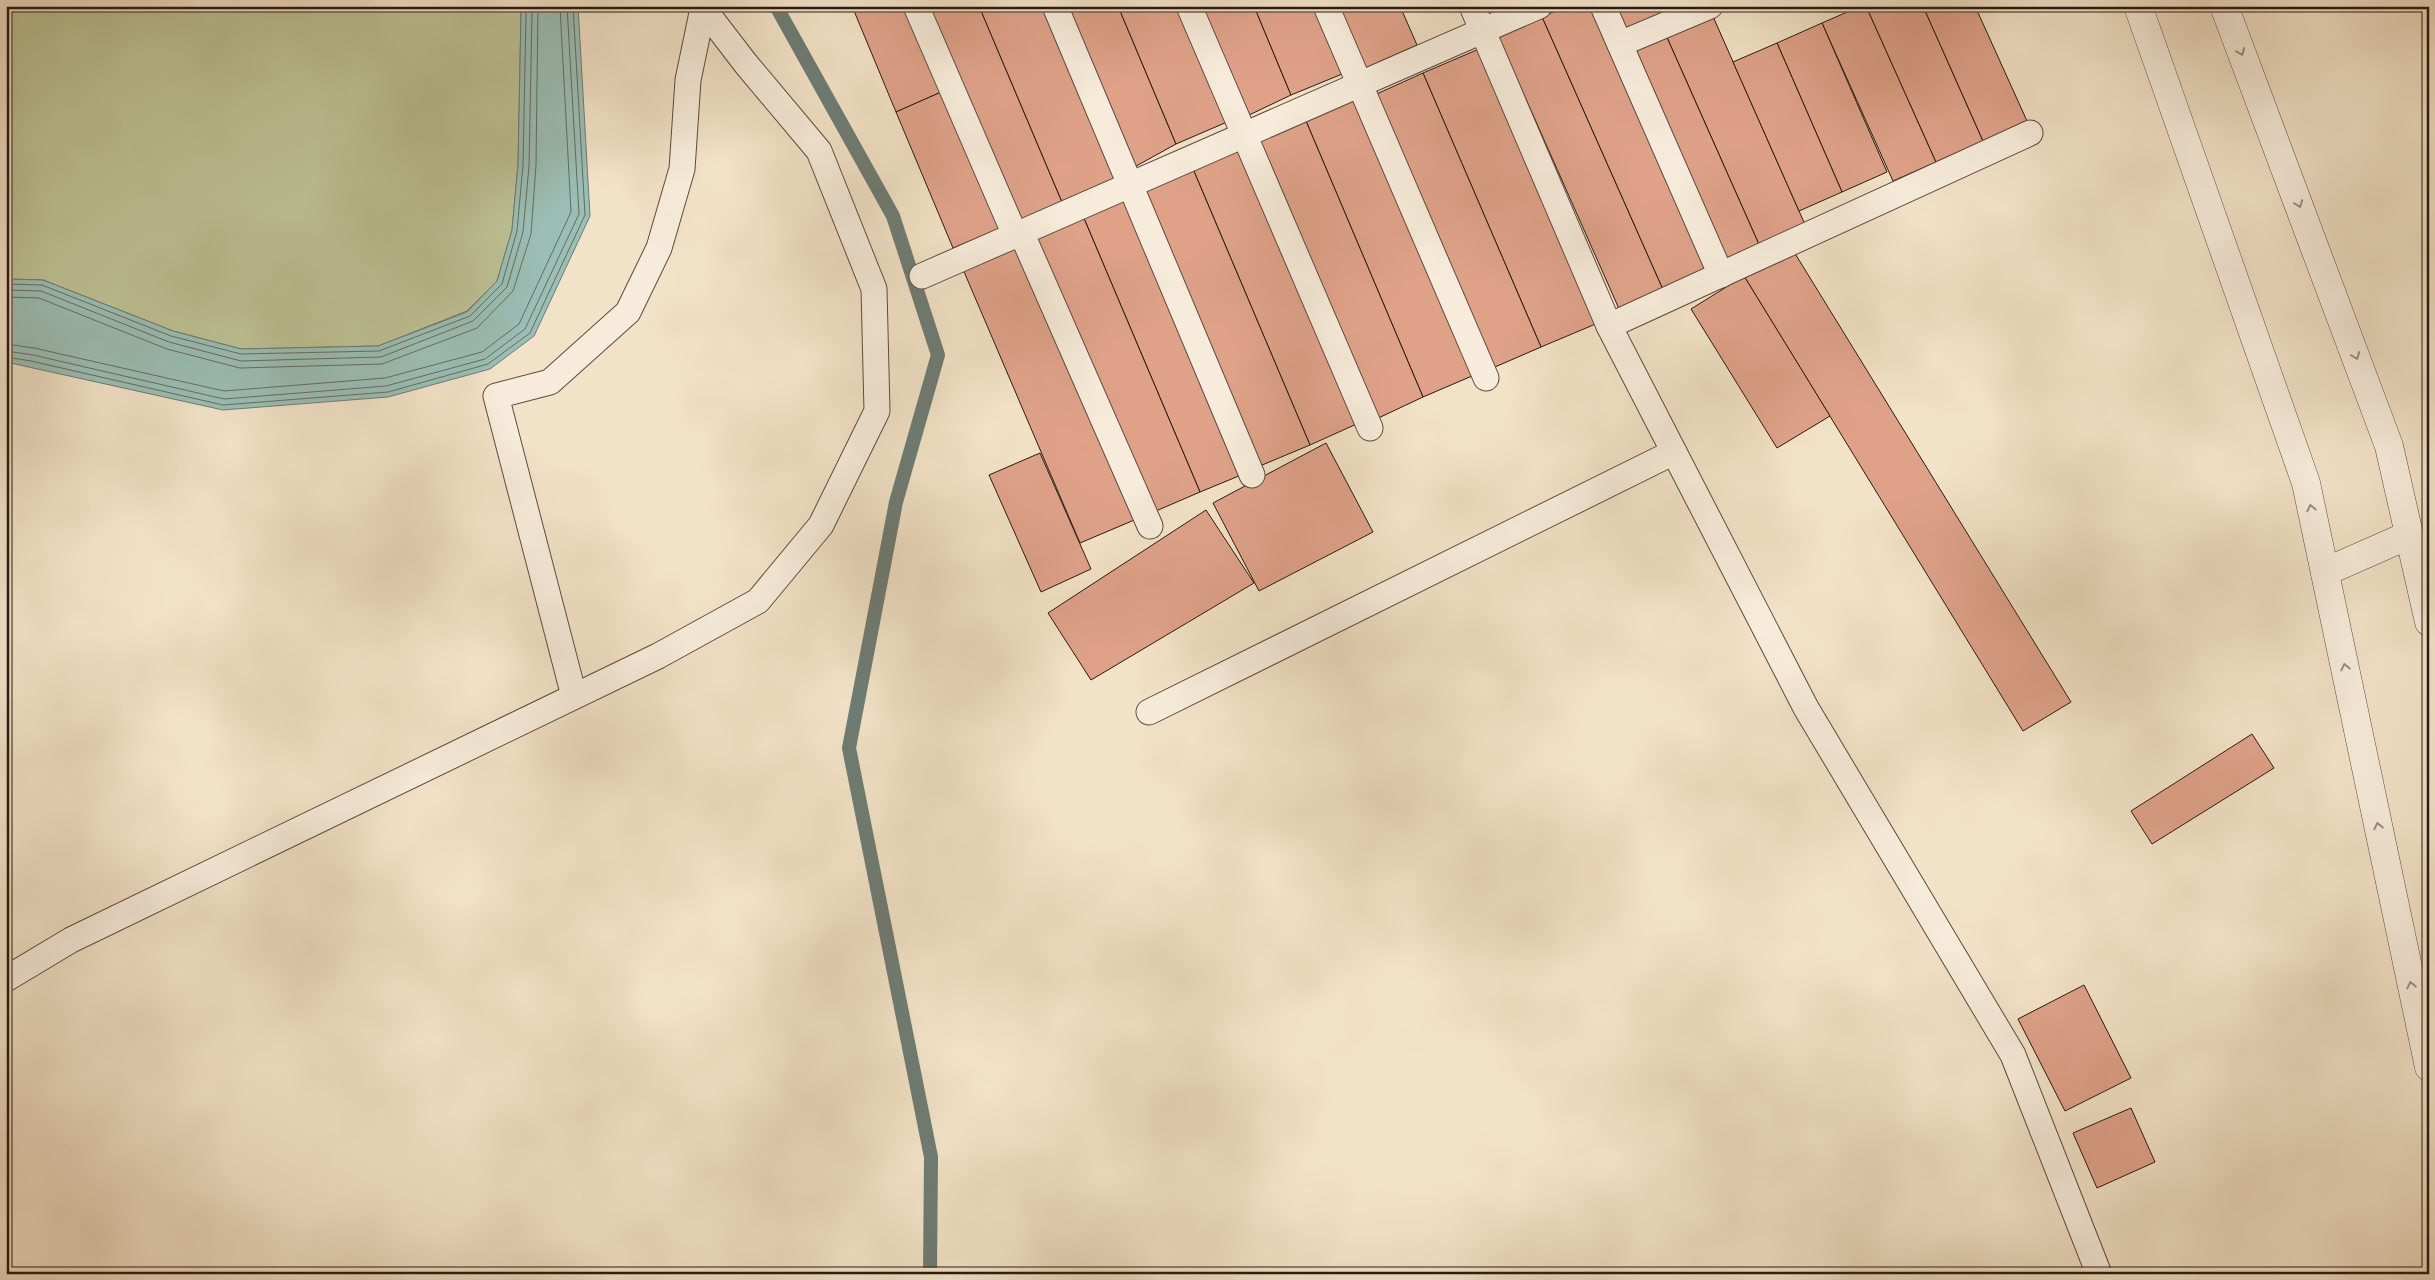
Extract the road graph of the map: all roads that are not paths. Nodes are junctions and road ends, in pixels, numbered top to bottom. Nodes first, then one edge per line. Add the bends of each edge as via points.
1 (916, 6) edge
2 (1055, 6) edge
3 (1189, 6) edge
4 (1326, 6) edge
5 (1472, 6) edge
6 (1539, 6) edge
7 (1603, 6) edge
8 (1710, 6) edge
9 (2138, 6) edge
10 (2224, 6) edge
11 (1483, 31) junction
12 (1620, 44) junction
13 (1361, 84) junction
14 (2030, 133) dead end
15 (1246, 134) junction
16 (1130, 185) junction
17 (1018, 234) junction
18 (1721, 275) junction
19 (922, 276) dead end
20 (1609, 326) junction
21 (1486, 378) dead end
22 (1370, 428) dead end
23 (1674, 452) junction
24 (1252, 475) dead end
25 (1150, 526) dead end
26 (2409, 535) junction
27 (2324, 572) junction
28 (2429, 622) edge
29 (574, 696) junction
30 (1149, 712) dead end
31 (6, 978) edge
32 (2429, 1067) edge
33 (2099, 1274) edge

1 - 17 lane
2 - 16 lane
3 - 15 lane
4 - 13 lane
5 - 11 lane
6 - 11 lane
7 - 12 lane
8 - 12 lane
27 -> 9 street via 2306,483
10 -> 26 street via 2390,446
11 - 13 lane
11 - 20 lane
12 - 18 lane
13 - 15 lane
13 - 21 lane
14 - 18 lane
15 - 16 lane
15 - 22 lane
16 - 17 lane
16 - 24 lane
17 - 19 lane
17 - 25 lane
18 - 20 lane
20 - 23 lane
23 - 30 lane
23 - 33 lane via 1806,708 2013,1055
26 - 27 street
26 - 28 street
32 -> 27 street
29 - 29 lane via 658,656 758,601 821,525 877,411 874,289 819,151 703,8 688,80 682,168 659,248 628,312 550,382 496,396
29 - 31 lane via 71,940

